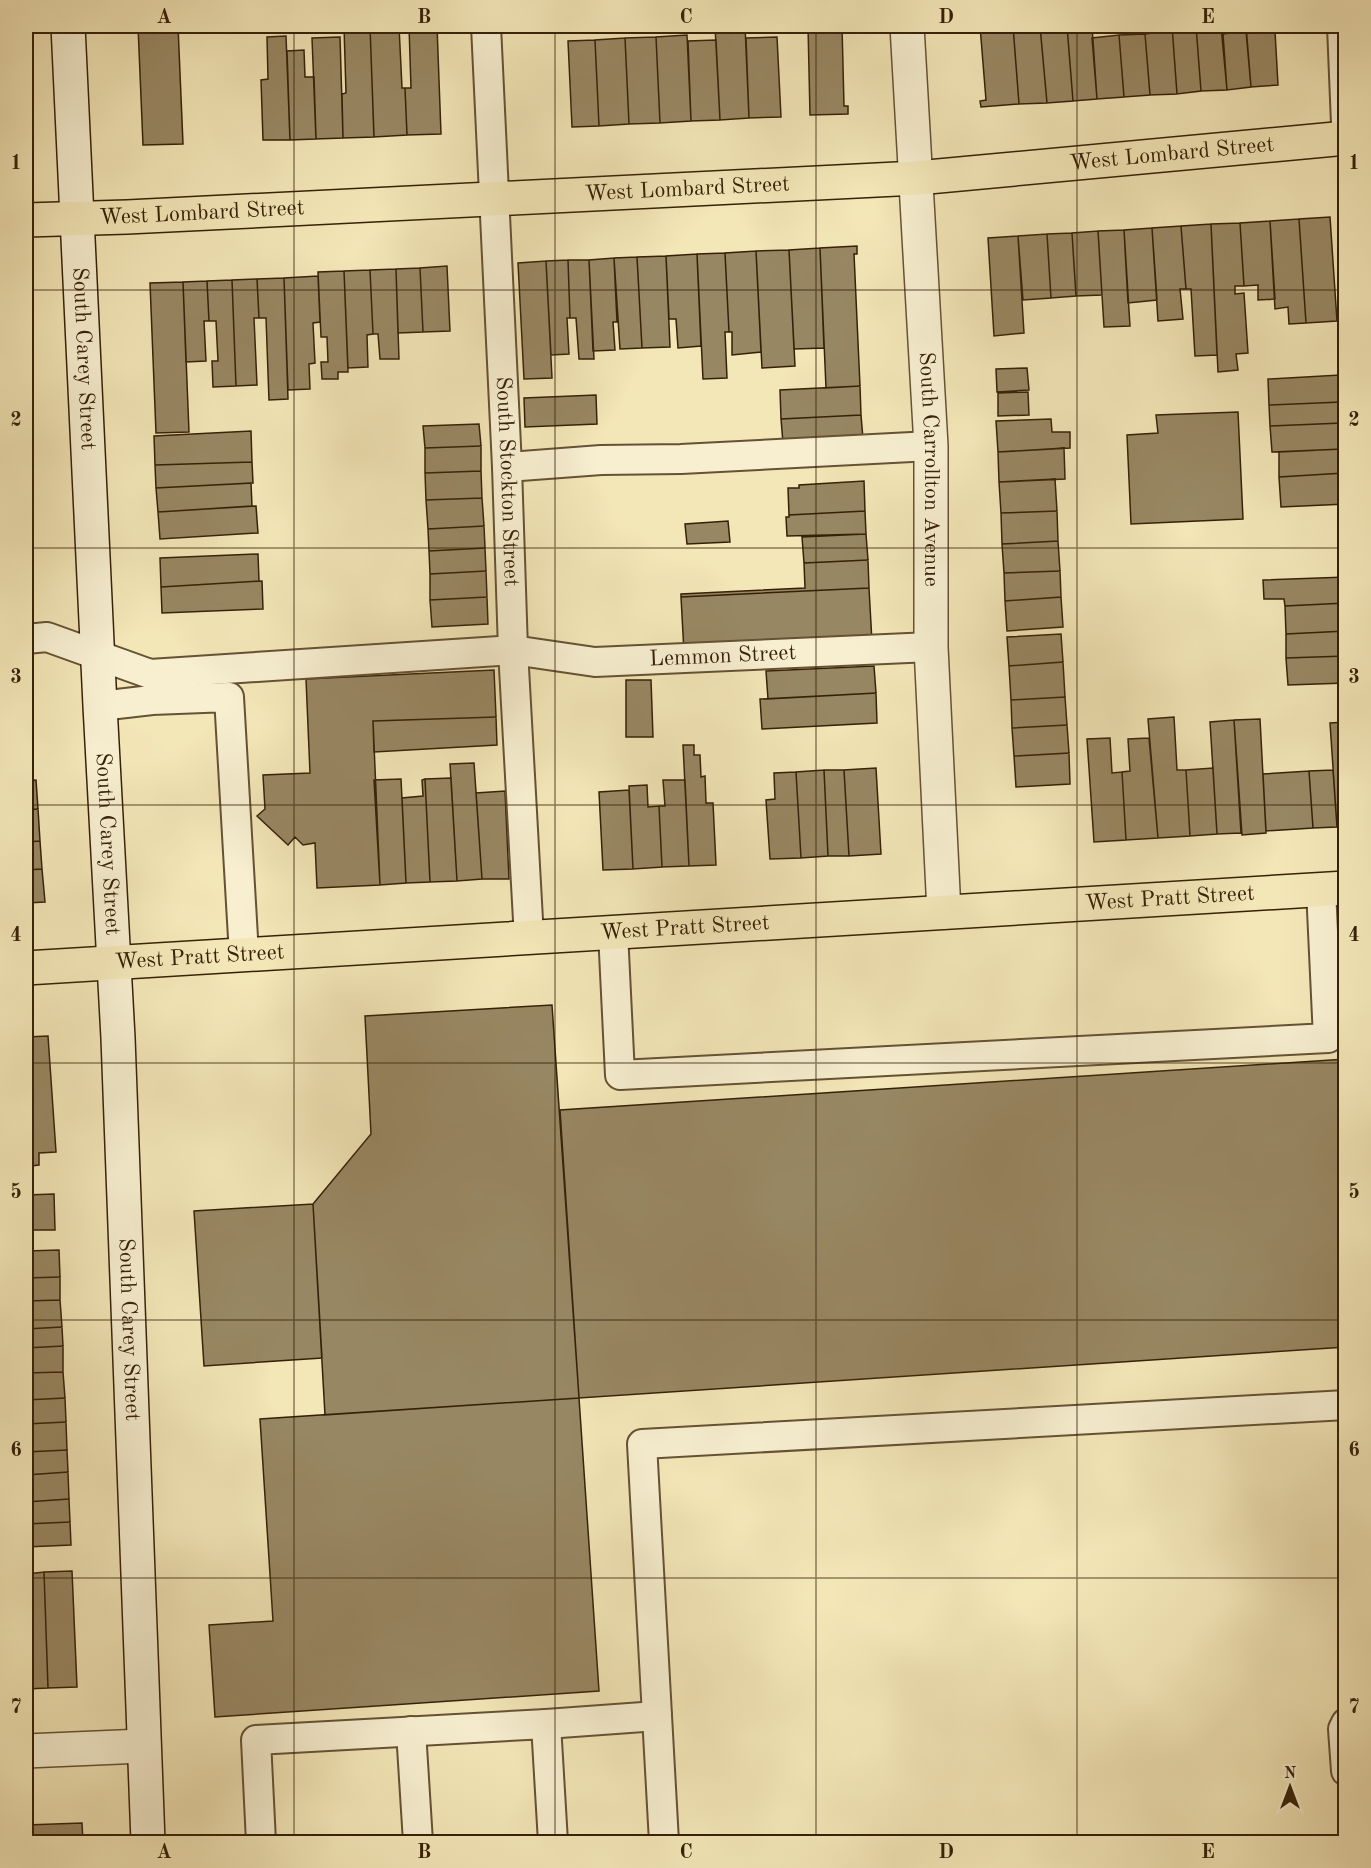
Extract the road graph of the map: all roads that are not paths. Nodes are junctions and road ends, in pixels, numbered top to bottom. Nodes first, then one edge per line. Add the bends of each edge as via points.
1 (68, 26) edge
2 (486, 26) edge
3 (907, 26) edge
4 (1342, 26) edge
5 (1346, 124) edge
6 (1346, 138) edge
7 (917, 178) junction
8 (493, 198) junction
9 (77, 218) junction
10 (26, 219) edge
11 (931, 446) junction
12 (507, 467) junction
13 (26, 639) edge
14 (931, 647) junction
15 (513, 651) junction
16 (97, 657) junction
17 (100, 706) junction
18 (1333, 889) edge
19 (944, 912) junction
20 (613, 932) junction
21 (529, 938) junction
22 (244, 956) junction
23 (114, 963) junction
24 (26, 968) edge
25 (1346, 1405) edge
26 (657, 1716) junction
27 (1346, 1723) edge
28 (546, 1724) junction
29 (411, 1731) junction
30 (143, 1746) junction
31 (26, 1751) edge
32 (1346, 1771) edge
33 (148, 1842) edge
34 (261, 1842) edge
35 (418, 1842) edge
36 (553, 1842) edge
37 (664, 1842) edge

1 - 9 main road, South Carey Street
2 - 8 lane, South Stockton Street
3 - 7 main road, South Carrollton Avenue
4 - 5 lane
6 - 7 main road, West Lombard Street
7 - 8 main road, West Lombard Street
7 - 11 main road, South Carrollton Avenue
8 - 9 main road, West Lombard Street
8 - 12 lane, South Stockton Street
9 - 10 main road, West Lombard Street
9 - 16 main road, South Carey Street
11 - 12 lane
11 - 14 main road, South Carrollton Avenue
12 - 15 lane, South Stockton Street
13 - 16 lane via 47,637
14 - 15 lane, Lemmon Street via 595,662
14 - 19 main road, South Carrollton Avenue
15 - 16 lane, Lemmon Street via 150,674
15 - 21 lane, South Stockton Street
16 - 17 main road, South Carey Street
17 - 22 lane via 229,697
17 - 23 main road, South Carey Street
18 - 19 main road, West Pratt Street
18 - 20 lane via 1328,1038 620,1075
19 - 20 main road, West Pratt Street
20 - 21 main road, West Pratt Street
21 - 22 main road, West Pratt Street
22 - 23 main road, West Pratt Street
23 - 24 main road, West Pratt Street
23 - 30 main road, South Carey Street
25 - 26 lane via 642,1444
26 - 28 lane
26 - 37 lane
27 - 32 lane
28 - 29 lane
28 - 36 lane
29 - 34 lane via 256,1740
29 - 35 lane
30 - 31 main road
30 - 33 main road, South Carey Street

